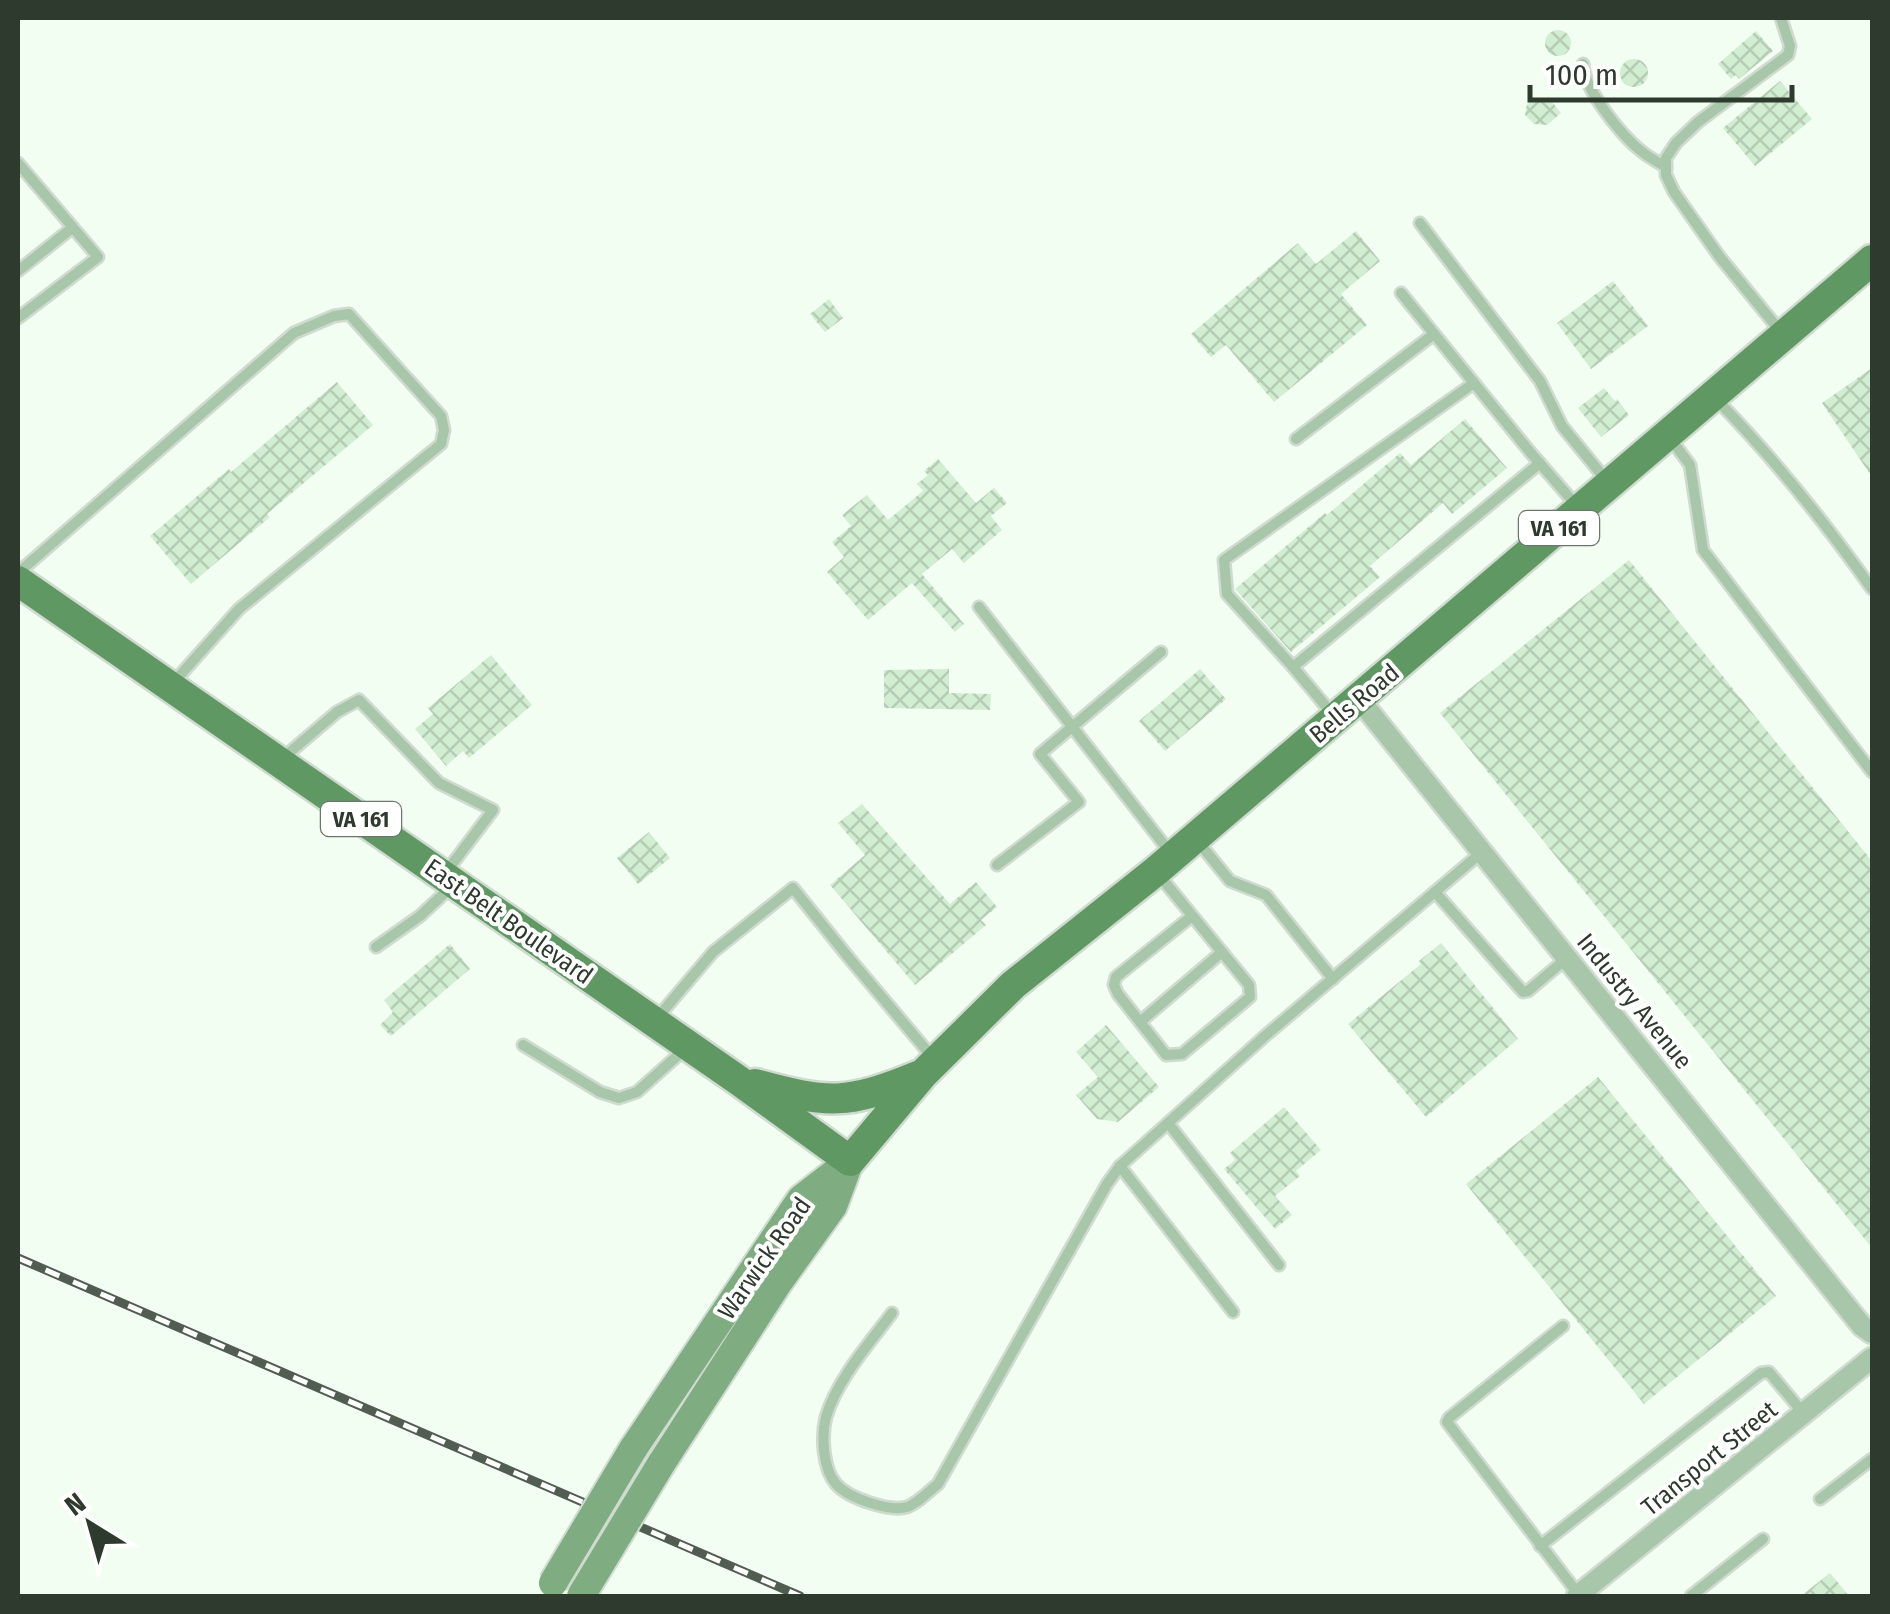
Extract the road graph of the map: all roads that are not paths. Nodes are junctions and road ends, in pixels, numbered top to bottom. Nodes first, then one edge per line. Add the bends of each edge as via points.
1 (1780, 18) edge
2 (1582, 64) dead end
3 (18, 164) edge
4 (1666, 167) junction
5 (1420, 223) dead end
6 (72, 228) junction
7 (1872, 260) edge
8 (18, 271) edge
9 (1401, 293) dead end
10 (18, 318) edge
11 (1434, 334) junction
12 (1784, 335) junction
13 (1474, 383) junction
14 (1713, 396) junction
15 (1668, 435) junction
16 (1296, 439) dead end
17 (1540, 463) junction
18 (1610, 484) junction
19 (1580, 510) junction
20 (18, 573) edge
21 (18, 581) edge
22 (1872, 589) edge
23 (980, 607) dead end
24 (1161, 652) dead end
25 (1293, 667) junction
26 (170, 686) junction
27 (1348, 708) junction
28 (1073, 725) junction
29 (279, 762) junction
30 (1872, 772) edge
31 (1483, 851) junction
32 (1175, 855) junction
33 (997, 865) dead end
34 (449, 880) junction
35 (1435, 892) junction
36 (1192, 916) junction
37 (376, 947) dead end
38 (1222, 952) junction
39 (1568, 957) junction
40 (1333, 979) junction
41 (654, 1022) junction
42 (1140, 1022) junction
43 (523, 1045) dead end
44 (689, 1046) junction
45 (930, 1068) junction
46 (738, 1080) junction
47 (1168, 1123) junction
48 (850, 1161) junction
49 (1120, 1166) junction
50 (1279, 1265) dead end
51 (1234, 1312) dead end
52 (892, 1314) dead end
53 (1563, 1326) dead end
54 (1872, 1333) edge
55 (1872, 1358) edge
56 (1804, 1414) junction
57 (1872, 1458) edge
58 (1820, 1500) dead end
59 (1764, 1539) dead end
60 (1540, 1546) junction
61 (548, 1590) edge
62 (581, 1596) edge
63 (1578, 1596) edge
64 (1691, 1596) edge

1 - 4 lane via 1788,56 1698,122 1676,143
2 - 4 lane via 1623,133
3 - 6 lane
4 - 12 lane via 1674,192 1718,256
5 - 18 lane
6 - 8 lane
6 - 10 lane via 98,257
7 - 12 main road, Bells Road / VA 161
9 - 11 lane
11 - 13 lane
11 - 16 lane
12 - 14 main road, Bells Road / VA 161
13 - 17 lane
13 - 25 lane via 1224,560 1227,594
14 - 15 main road, Bells Road / VA 161
14 - 22 lane via 1756,440
15 - 18 main road, Bells Road / VA 161
15 - 30 lane via 1690,465 1703,550
17 - 19 lane
17 - 25 lane
18 - 19 main road, Bells Road / VA 161
19 - 27 main road, Bells Road / VA 161
20 - 26 lane via 294,333 350,314 442,416 441,444 239,609
21 - 26 main road, East Belt Boulevard / VA 161
23 - 28 lane
24 - 28 lane
25 - 27 lane
26 - 29 main road, East Belt Boulevard / VA 161
27 - 31 street, Industry Avenue
27 - 32 main road, Bells Road / VA 161
28 - 32 lane
28 - 33 lane via 1040,754 1079,802
29 - 34 main road, East Belt Boulevard / VA 161
29 - 34 lane via 359,700 439,783 493,810
31 - 35 lane
31 - 39 street, Industry Avenue
32 - 36 lane
32 - 40 lane via 1266,895
32 - 45 main road, Bells Road / VA 161 via 1012,985
34 - 37 lane via 420,916
34 - 41 main road, East Belt Boulevard / VA 161
35 - 39 lane via 1523,992
35 - 40 lane
36 - 38 lane
36 - 42 lane via 1116,977 1118,994
38 - 42 lane
38 - 42 lane via 1249,985 1250,997 1182,1054 1166,1055
39 - 54 street, Industry Avenue
40 - 47 lane
41 - 44 main road, East Belt Boulevard / VA 161
41 - 45 lane via 714,952 793,888
43 - 44 lane via 619,1098 637,1092
44 - 46 main road, East Belt Boulevard / VA 161
45 - 46 main road, VA 161 via 878,1093 829,1100
45 - 48 main road, Bells Road / VA 161
46 - 48 main road, East Belt Boulevard / VA 161
47 - 49 lane
47 - 50 lane
48 - 61 main road, Warwick Road, bridge via 802,1199 633,1449
48 - 62 main road, Warwick Road, bridge via 834,1206 778,1283
49 - 51 lane
49 - 52 lane via 938,1484 909,1507 884,1508 836,1484 823,1455 825,1419 848,1372
53 - 60 lane via 1447,1422
55 - 56 street, Transport Street
56 - 60 lane via 1764,1371
56 - 63 street, Transport Street
57 - 58 lane
59 - 64 lane
60 - 63 lane

